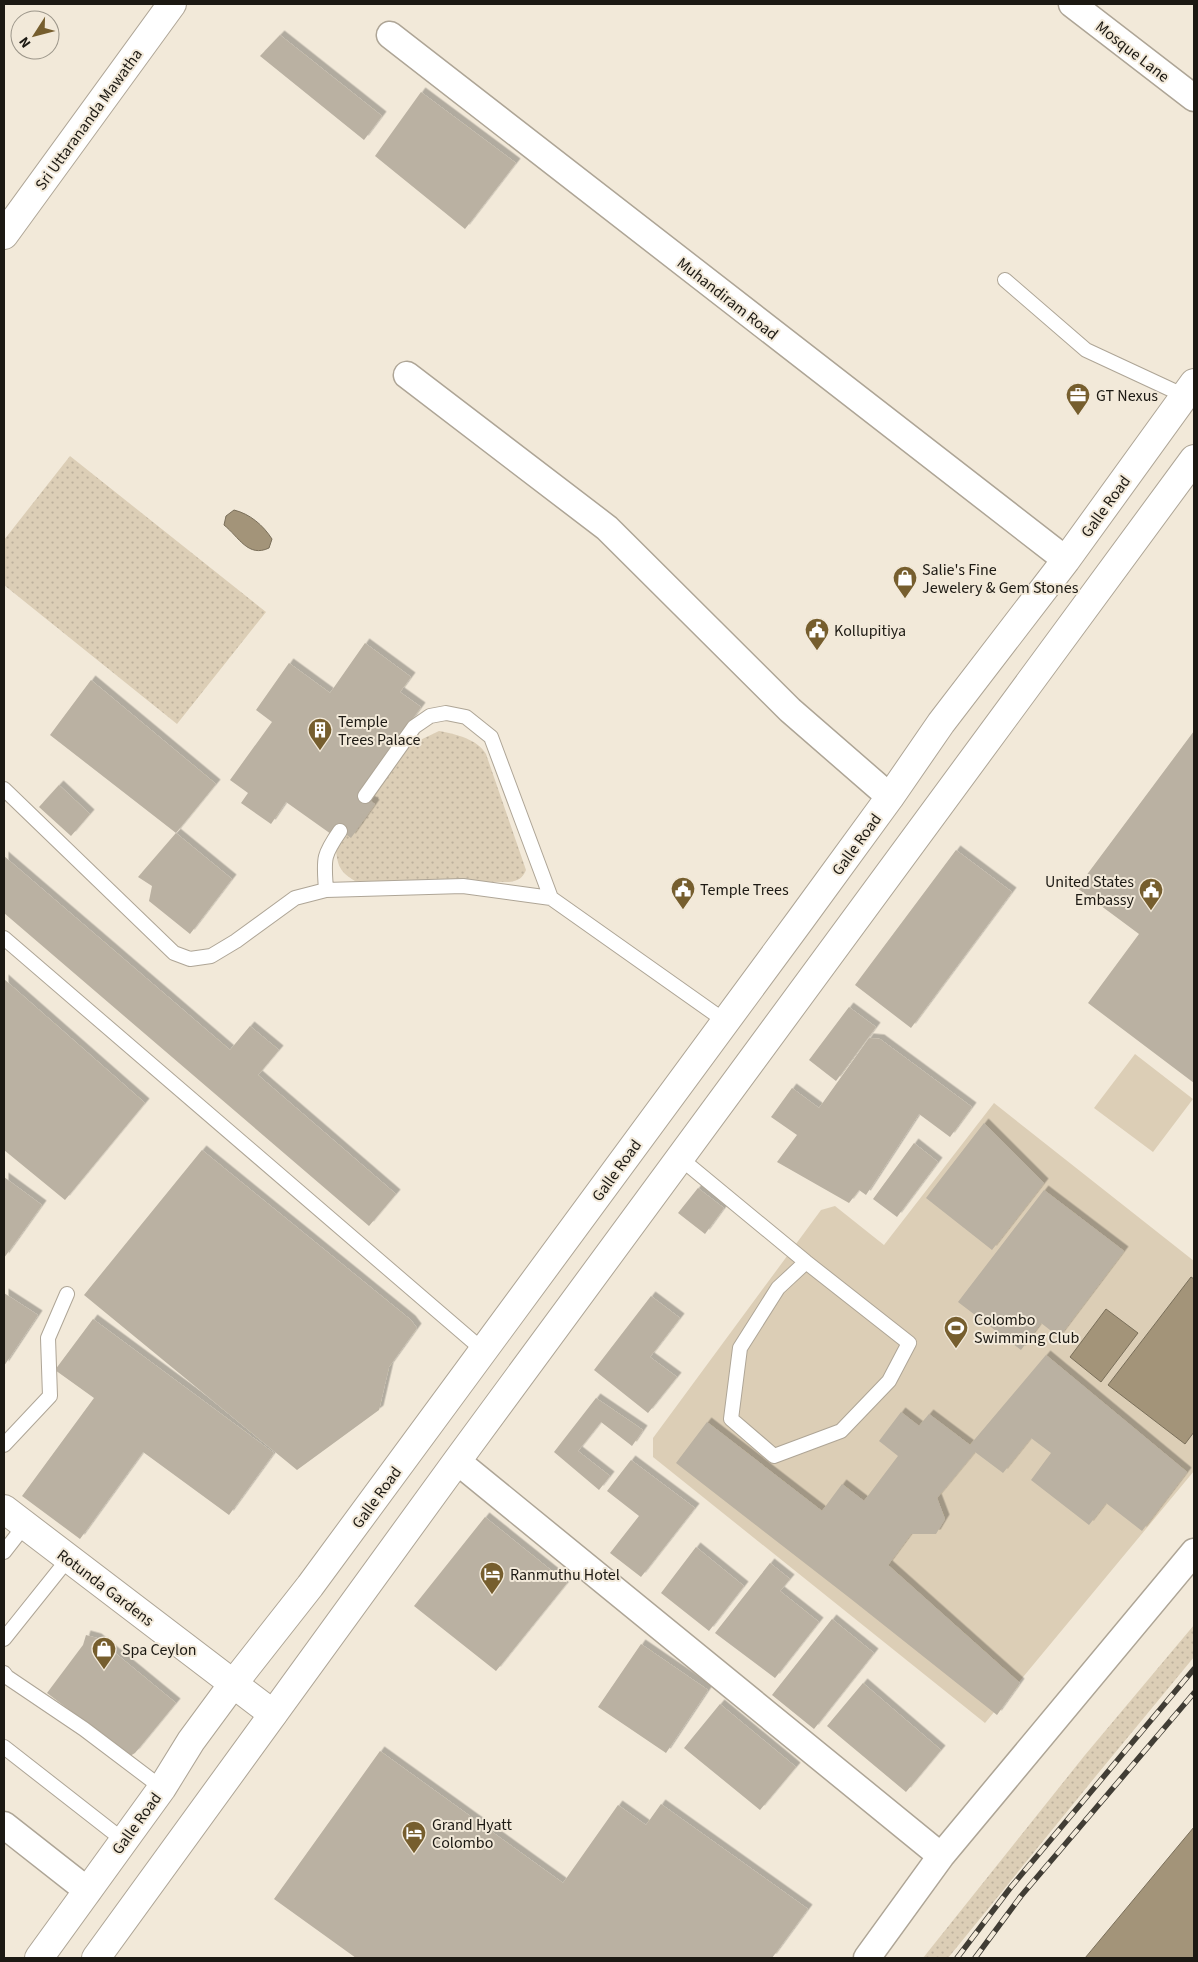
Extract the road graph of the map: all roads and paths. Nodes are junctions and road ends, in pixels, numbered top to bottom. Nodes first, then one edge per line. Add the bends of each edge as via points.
1 (172, 4) edge
2 (1072, 4) edge
3 (390, 35) dead end
4 (1194, 98) edge
5 (4, 234) edge
6 (1005, 280) dead end
7 (407, 375) dead end
8 (1190, 390) edge
9 (1194, 460) edge
10 (1066, 560) junction
11 (4, 789) edge
12 (365, 796) dead end
13 (890, 797) junction
14 (924, 826) junction
15 (340, 831) dead end
16 (326, 890) junction
17 (552, 898) junction
18 (4, 938) edge
19 (725, 1021) junction
20 (761, 1047) junction
21 (680, 1158) junction
22 (806, 1262) junction
23 (67, 1294) dead end
24 (484, 1351) junction
25 (4, 1445) edge
26 (457, 1461) junction
27 (4, 1509) edge
28 (25, 1525) junction
29 (4, 1552) edge
30 (1194, 1552) edge
31 (68, 1559) junction
32 (4, 1639) edge
33 (4, 1673) edge
34 (233, 1684) junction
35 (274, 1714) junction
36 (4, 1748) edge
37 (162, 1788) junction
38 (4, 1825) edge
39 (123, 1840) junction
40 (941, 1856) junction
41 (88, 1891) junction
42 (39, 1958) edge
43 (96, 1958) edge
44 (867, 1958) edge

1 - 5 main road, Sri Uttarananda Mawatha
2 - 4 street, Mosque Lane
3 - 10 street, Muhandiram Road
6 - 8 lane via 1086,350
7 - 13 street via 607,528 790,710
8 - 10 main road, Galle Road
9 - 14 main road
10 - 13 main road, Galle Road via 940,724
11 - 16 lane via 174,953 190,959 211,956 295,898
12 - 17 lane via 414,727 430,716 446,713 466,717 491,737
13 - 14 main road
13 - 19 main road, Galle Road
14 - 20 main road
15 - 16 lane via 327,850 324,861
16 - 17 lane via 463,886
17 - 19 lane
18 - 24 lane
19 - 20 main road
19 - 24 main road, Galle Road
20 - 21 main road
21 - 22 lane
21 - 26 main road
22 - 22 lane via 909,1343 889,1381 841,1431 774,1456 731,1419 740,1348 778,1288
23 - 25 lane via 48,1338 50,1396
24 - 34 main road, Galle Road via 310,1586
26 - 35 main road
26 - 40 street
27 - 28 main road, Rotunda Gardens
28 - 29 lane
28 - 31 main road, Rotunda Gardens
30 - 40 street
31 - 32 lane
31 - 34 main road, Rotunda Gardens
33 - 37 lane
34 - 35 main road, Rotunda Gardens
34 - 37 main road, Galle Road via 191,1741
35 - 43 main road
36 - 39 lane
37 - 39 main road, Galle Road
38 - 41 street
39 - 41 main road, Galle Road
40 - 44 street
41 - 42 main road, Galle Road

